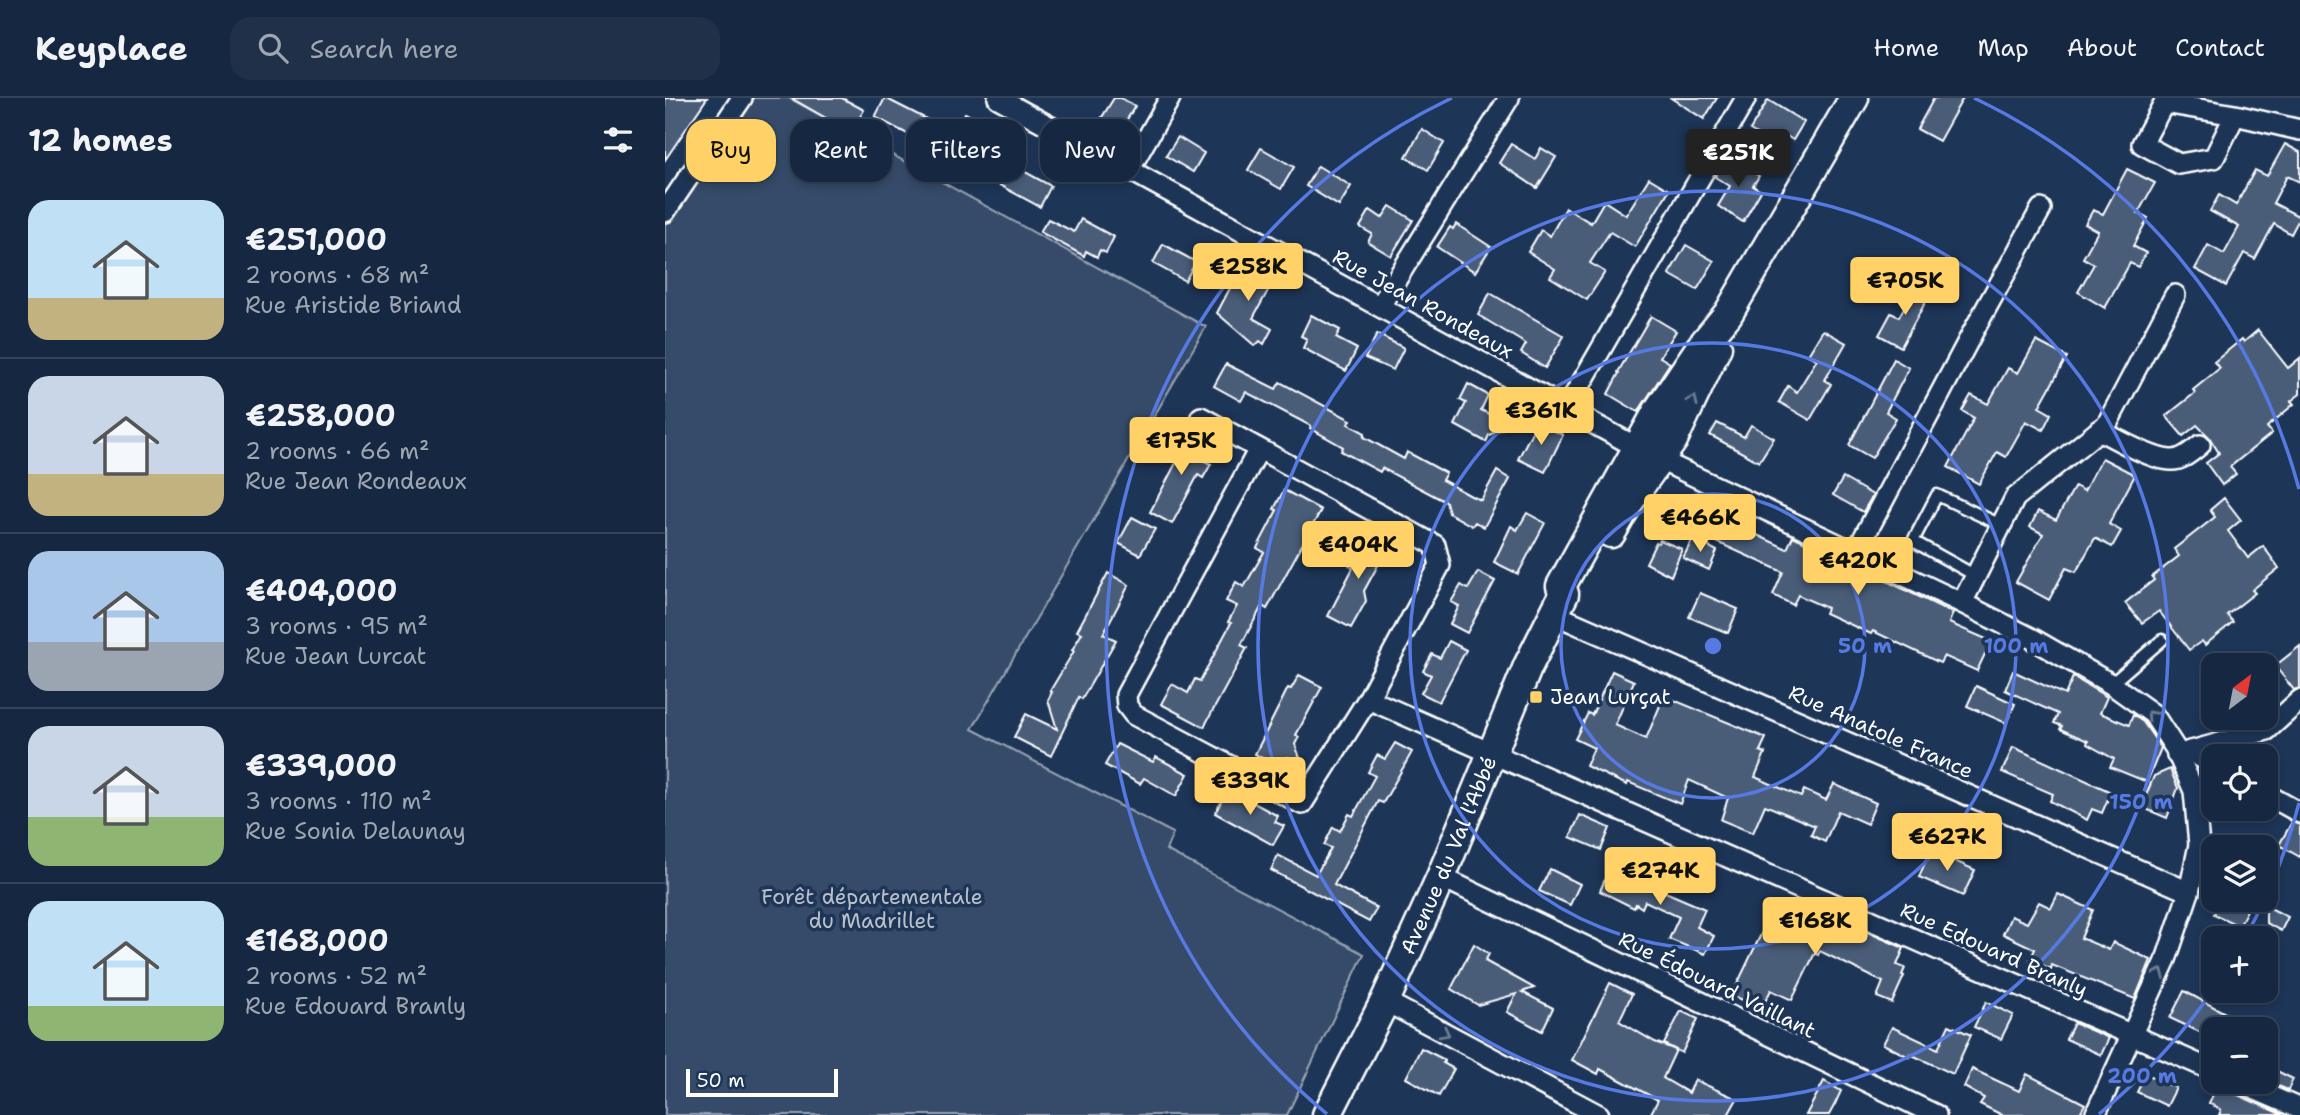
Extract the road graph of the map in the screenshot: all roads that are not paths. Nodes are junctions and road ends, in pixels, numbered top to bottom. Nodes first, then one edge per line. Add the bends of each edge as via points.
1 (743, 98) edge
2 (997, 98) edge
3 (1170, 98) edge
4 (1509, 98) edge
5 (1746, 98) edge
6 (1854, 98) edge
7 (2235, 115) junction
8 (1040, 121) edge
9 (2300, 130) edge
10 (1140, 151) edge
11 (1140, 176) edge
12 (2041, 209) dead end
13 (665, 212) edge
14 (2175, 295) dead end
15 (1380, 306) junction
16 (1567, 408) junction
17 (1201, 417) dead end
18 (2099, 430) junction
19 (2200, 445) dead end
20 (1259, 449) junction
21 (1649, 453) junction
22 (2001, 525) junction
23 (1856, 552) junction
24 (1976, 576) junction
25 (1962, 603) junction
26 (1559, 604) junction
27 (2162, 640) dead end
28 (2111, 684) junction
29 (1368, 699) junction
30 (2300, 700) edge
31 (1490, 753) junction
32 (2184, 753) junction
33 (2201, 760) edge
34 (2278, 801) edge
35 (2300, 813) edge
36 (1441, 877) junction
37 (2189, 892) junction
38 (1385, 1001) junction
39 (2133, 1035) junction
40 (2201, 1065) edge
41 (2266, 1094) edge
42 (2300, 1109) edge
43 (1327, 1115) edge
44 (1599, 1115) edge
45 (1935, 1115) edge
46 (2095, 1115) edge

1 - 13 street
2 - 8 street, Rue Jean Rondeaux
3 - 10 street
4 - 15 street
5 - 16 street
6 - 21 main road, Avenue du Val l'Abbé via 1728,314 1700,348
7 - 7 street via 2214,158 2179,164 2142,144 2164,103
7 - 9 street
11 - 15 street, Rue Jean Rondeaux
12 - 23 street
14 - 18 street via 2107,424
15 - 16 street, Rue Jean Rondeaux
16 - 21 street, Rue Jean Rondeaux
17 - 20 street
18 - 19 street via 2171,460
18 - 22 street via 2015,498
20 - 29 street via 1434,545 1440,565
20 - 29 street via 1126,695 1126,706 1134,715 1303,804
21 - 23 street, Rue Jean Rondeaux
21 - 26 main road, Avenue du Val l'Abbé via 1561,586
22 - 24 street
22 - 24 lane via 1937,495 1913,541
23 - 25 street, Rue Jean Rondeaux
24 - 25 street
25 - 28 street, Rue Jean Rondeaux
26 - 31 main road, Avenue du Val l'Abbé
26 - 37 street, Rue Anatole France
27 - 28 lane
32 -> 28 street, Rue Jean Rondeaux via 2153,713
29 - 31 street, Rue Edouard Branly
30 - 32 street via 2267,730
31 - 36 main road, Avenue du Val l'Abbé
31 - 39 street, Rue Edouard Branly
32 - 33 street
32 - 37 street, Rue Jean Rondeaux via 2194,791 2199,845
34 - 35 street
36 - 38 main road, Avenue du Val l'Abbé
36 - 45 street, Rue Édouard Vaillant
39 -> 37 street, Rue Jean Rondeaux
38 - 43 main road, Avenue du Val l'Abbé
38 -> 44 street
39 - 40 street
39 - 46 street, Rue Jean Rondeaux
41 - 42 street

